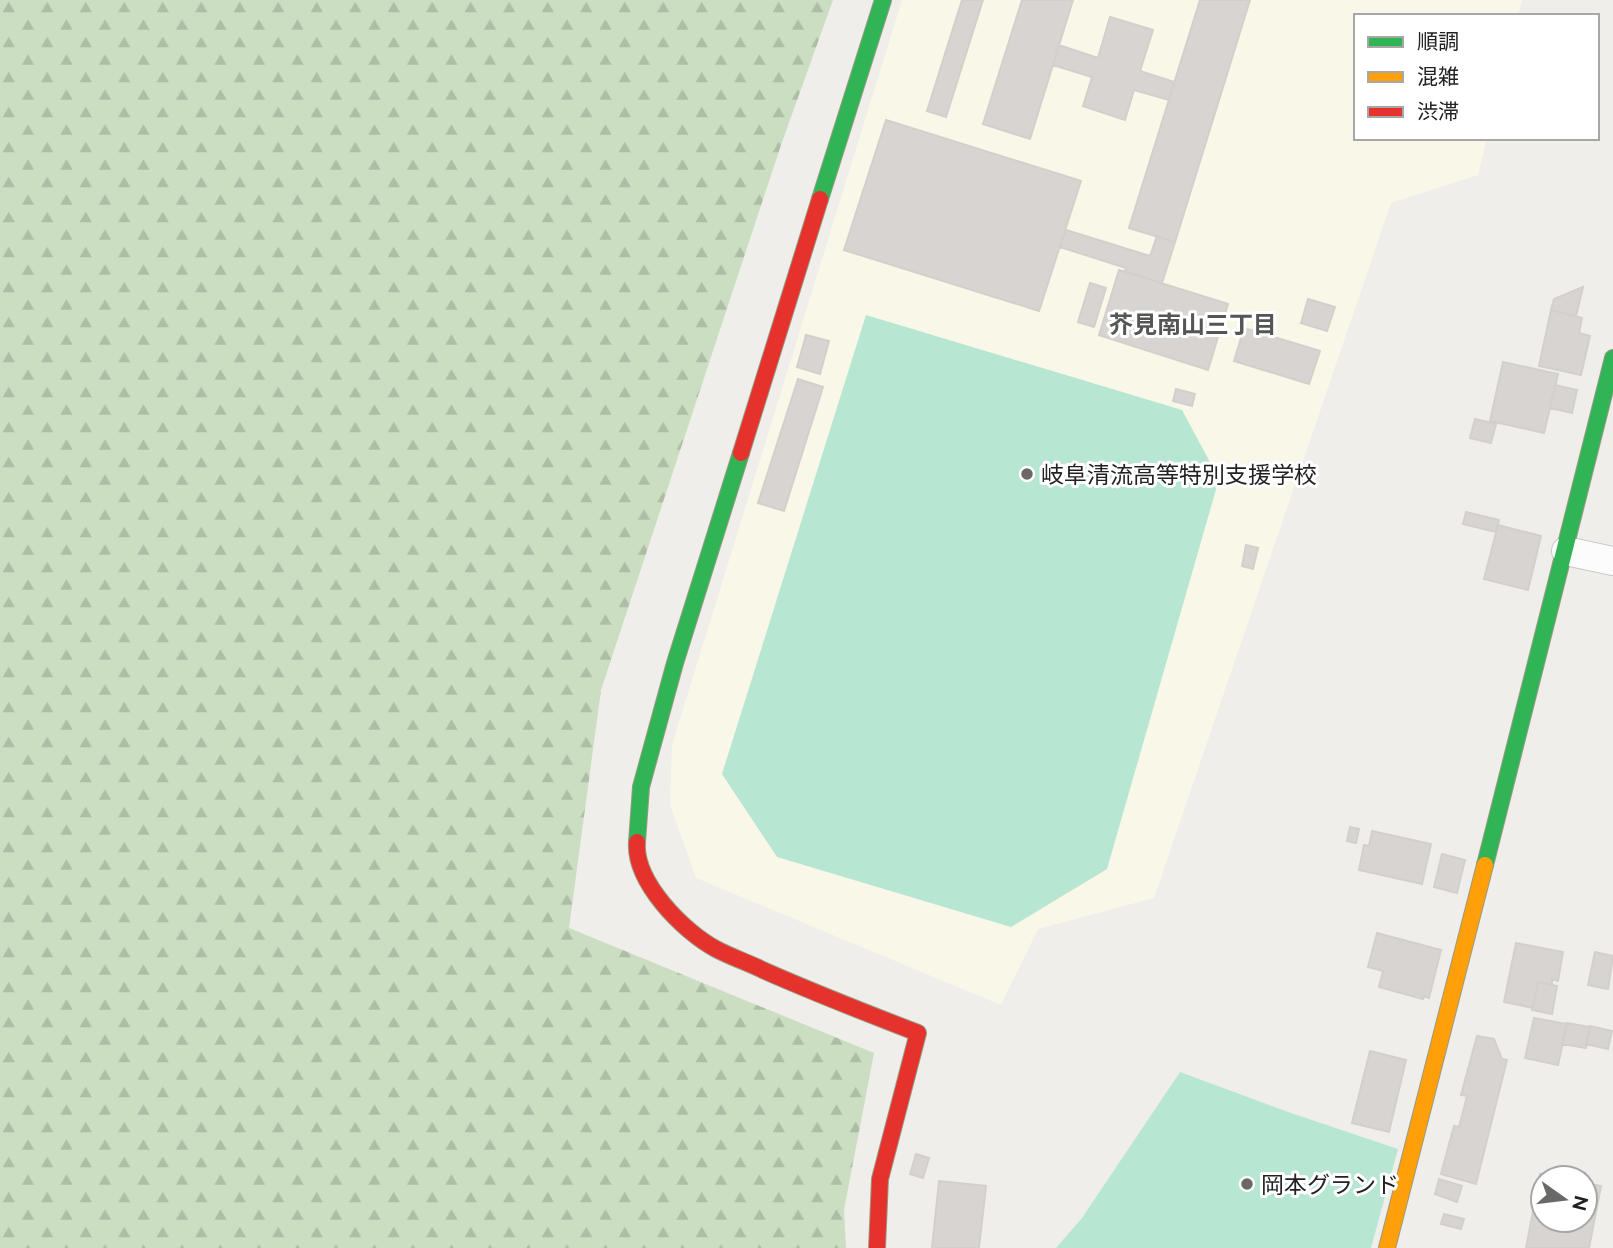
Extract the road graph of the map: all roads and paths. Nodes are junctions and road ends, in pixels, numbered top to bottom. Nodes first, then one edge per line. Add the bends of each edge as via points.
1 (883, 0) edge
2 (1613, 358) edge
3 (1566, 551) junction
4 (1613, 561) edge
5 (877, 1248) edge
6 (1387, 1248) edge

1 - 5 street via 675,663 641,787 636,852 645,879 670,913 714,948 918,1033 880,1179
2 - 3 street
3 - 4 street
3 - 6 street

